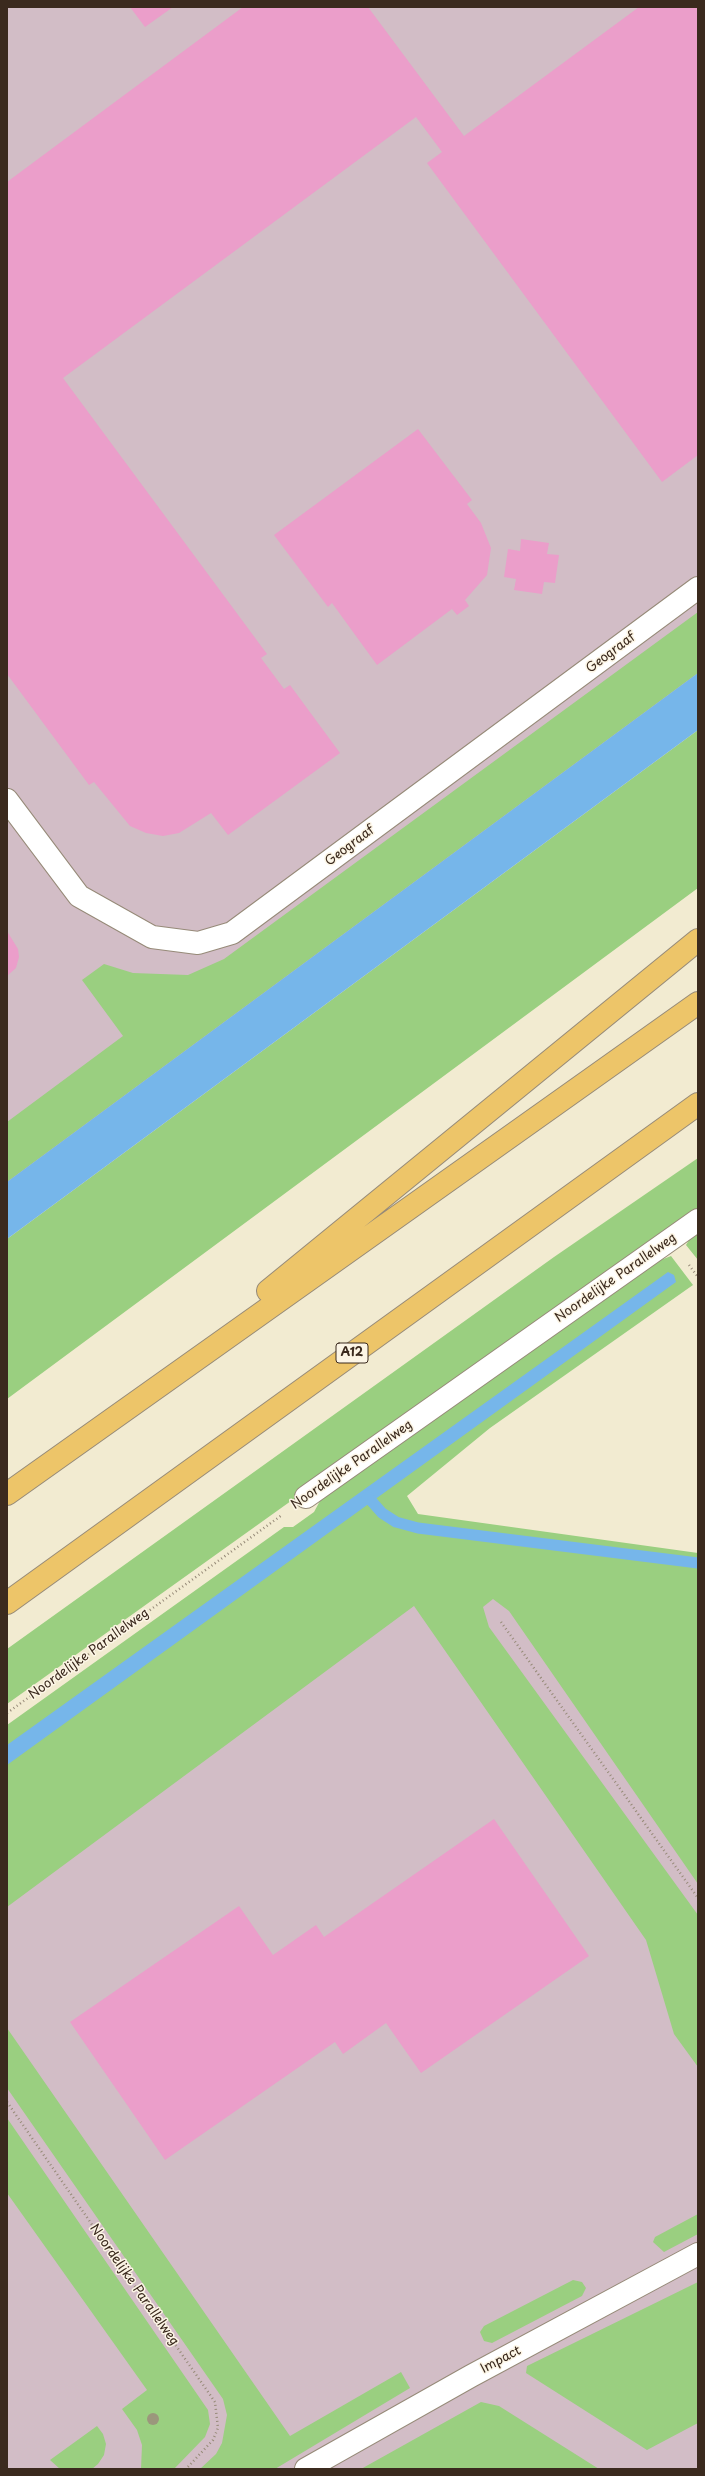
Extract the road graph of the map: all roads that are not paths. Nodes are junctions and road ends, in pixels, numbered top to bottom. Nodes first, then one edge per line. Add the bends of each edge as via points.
1 (698, 588) edge
2 (7, 800) edge
3 (698, 940) edge
4 (698, 1003) edge
5 (698, 1104) edge
6 (698, 1220) edge
7 (120, 1412) junction
8 (7, 1494) edge
9 (306, 1497) road end
10 (7, 1603) edge
11 (698, 2254) edge
12 (306, 2469) edge

1 - 2 street, Geograaf via 232,933 198,943 152,937 79,896
3 - 7 highway
4 - 7 highway
5 - 10 highway, A12
6 - 9 street, Noordelijke Parallelweg
7 - 8 highway
11 - 12 street, Impact via 471,2376

